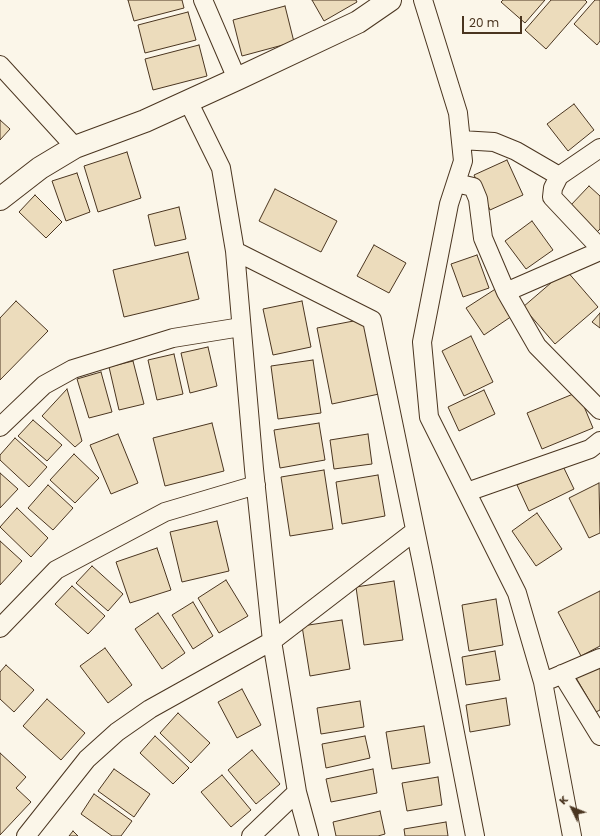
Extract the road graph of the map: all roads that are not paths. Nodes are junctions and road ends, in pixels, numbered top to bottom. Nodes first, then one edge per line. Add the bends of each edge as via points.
1 (203, 0) edge
2 (390, 0) edge
3 (423, 0) edge
4 (0, 66) edge
5 (237, 79) junction
6 (188, 101) junction
7 (461, 140) junction
8 (75, 147) junction
9 (600, 148) edge
10 (559, 176) junction
11 (456, 183) junction
12 (0, 198) edge
13 (600, 250) edge
14 (235, 251) junction
15 (506, 292) junction
16 (241, 326) junction
17 (600, 410) edge
18 (0, 427) edge
19 (600, 441) edge
20 (256, 485) junction
21 (467, 492) junction
22 (415, 531) junction
23 (0, 628) edge
24 (272, 641) junction
25 (600, 658) edge
26 (562, 674) junction
27 (543, 682) junction
28 (600, 736) edge
29 (297, 792) junction
30 (26, 836) edge
31 (251, 836) edge
32 (309, 836) edge
33 (475, 836) edge
34 (572, 836) edge

1 - 5 street
2 - 5 street via 358,22
3 - 7 street via 458,114
4 - 8 street
5 - 6 street
6 - 8 street via 145,121
6 - 14 street via 221,168
7 - 10 street via 494,142 516,151
7 - 11 street via 463,161
8 - 12 street via 40,168
9 - 10 street
10 - 13 street via 552,197
11 - 15 street via 473,186 478,199 484,238
11 - 21 street via 448,204 422,342 429,417
13 - 15 street
14 - 16 street
14 - 22 street via 372,320
15 - 17 street via 537,346
16 - 18 street via 173,338 72,369 44,385
16 - 20 street
19 - 21 street via 590,449
20 - 23 street via 165,512 56,570
20 - 24 street
21 - 27 street via 517,593
22 - 24 street
22 - 33 street
24 - 29 street
24 - 30 street via 150,709 117,732 87,759
25 - 26 street
26 - 27 street
26 - 28 street
27 - 34 street
29 - 31 street
29 - 32 street

